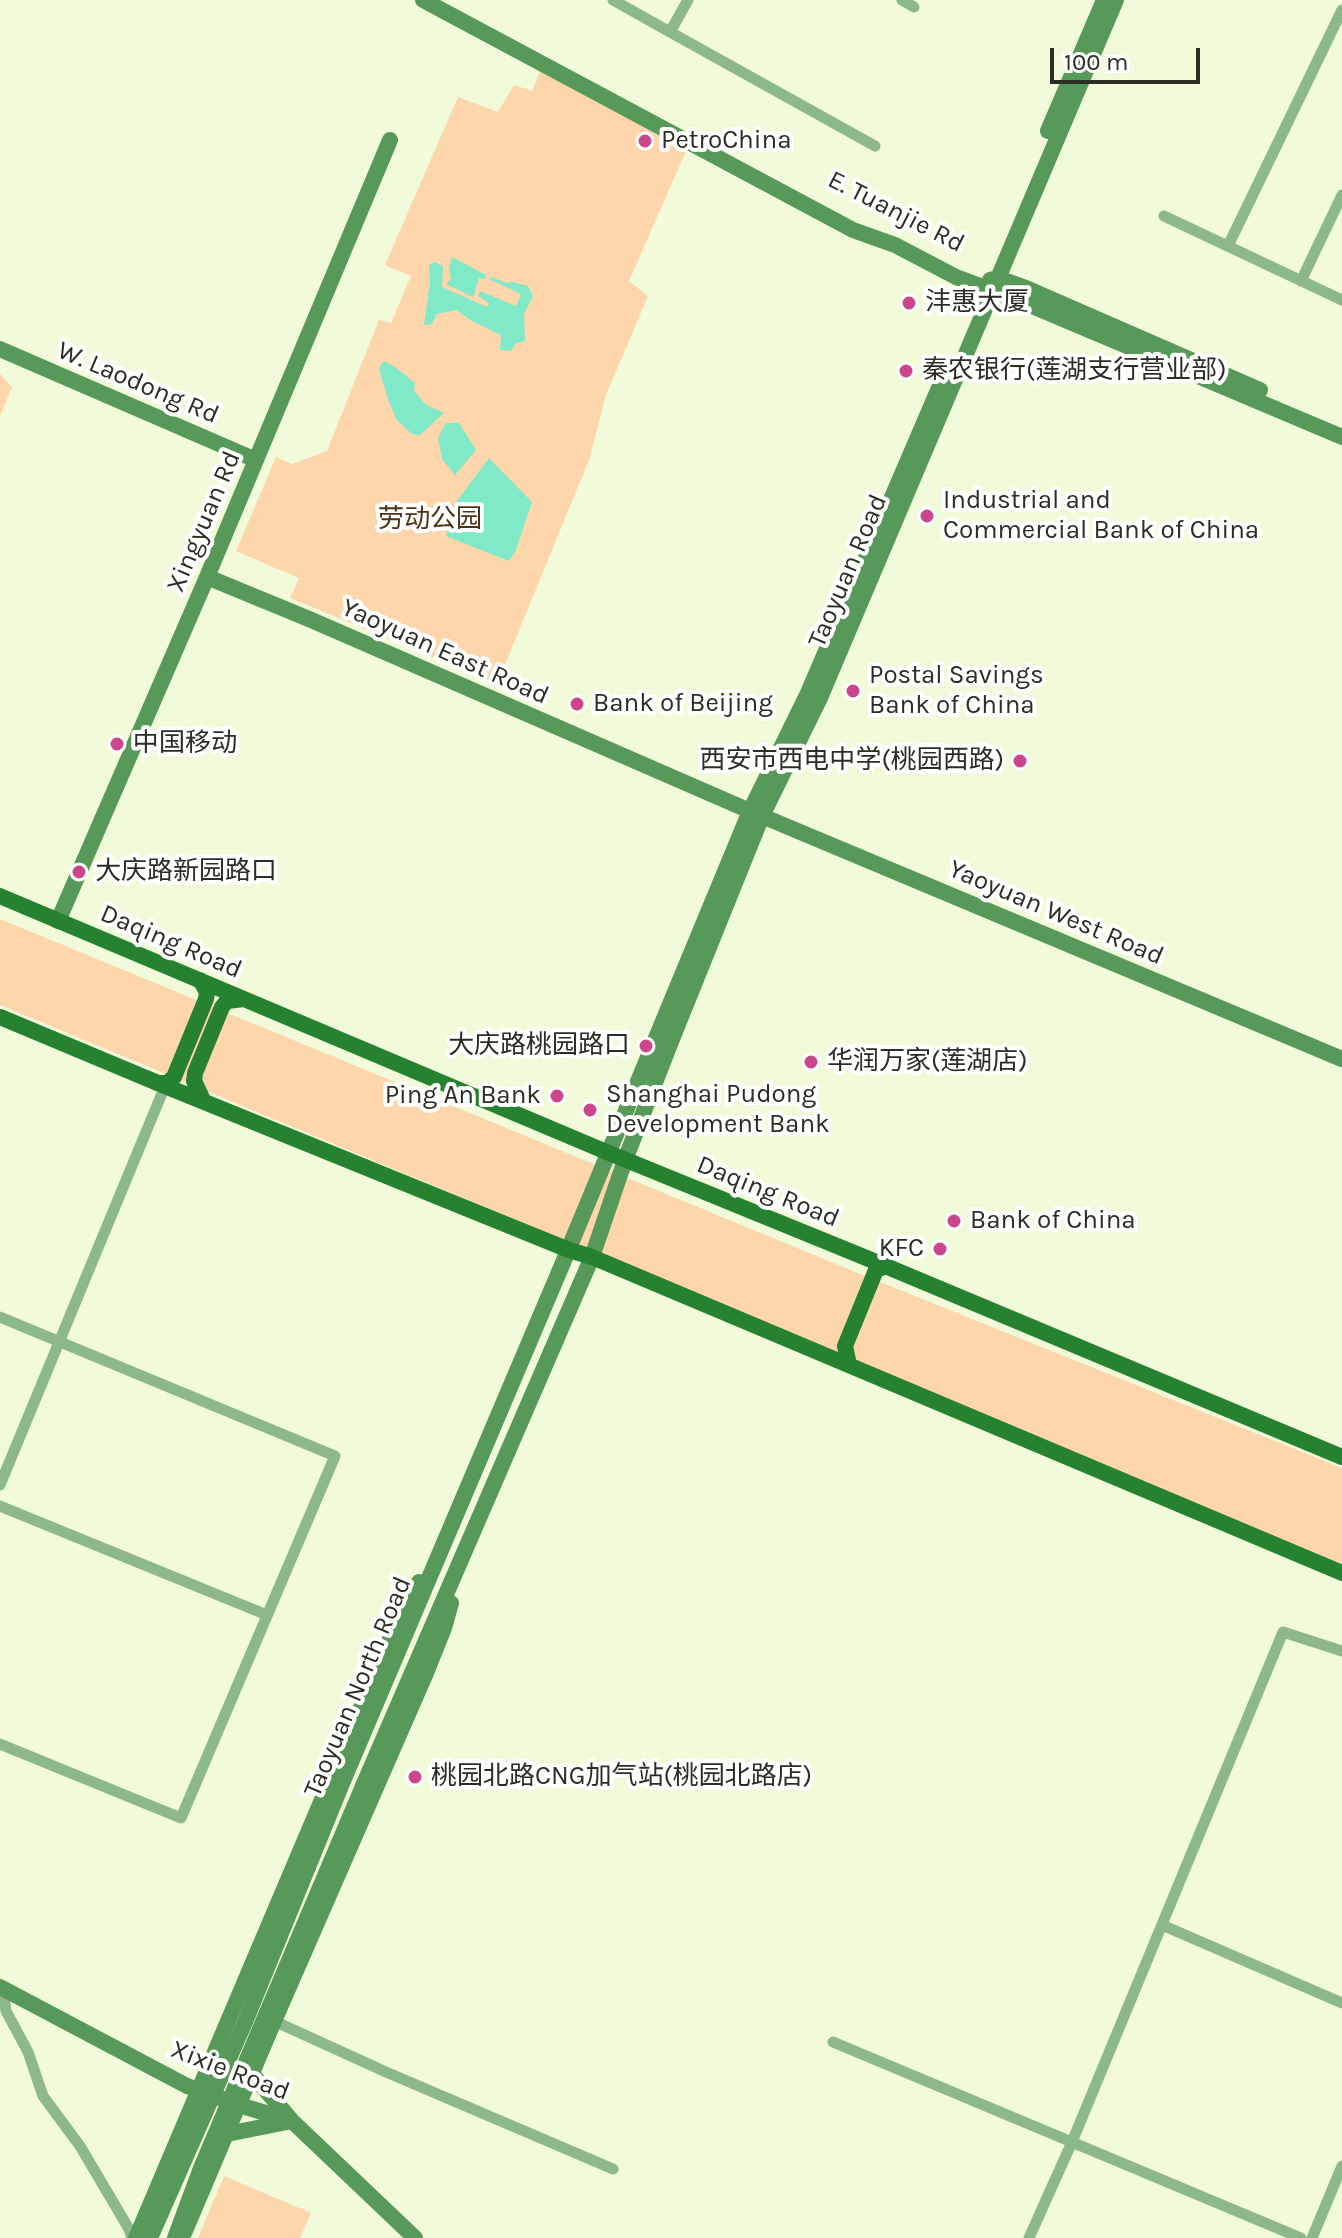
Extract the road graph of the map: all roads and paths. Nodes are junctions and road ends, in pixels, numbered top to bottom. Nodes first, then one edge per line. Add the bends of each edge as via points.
1 (423, 0) edge
2 (445, 0) edge
3 (613, 0) edge
4 (688, 0) edge
5 (902, 0) edge
6 (1104, 0) edge
7 (1116, 0) edge
8 (914, 7) dead end
9 (1342, 10) edge
10 (670, 32) junction
11 (390, 140) dead end
12 (875, 146) dead end
13 (1342, 195) edge
14 (1164, 216) dead end
15 (1228, 246) junction
16 (1301, 281) junction
17 (989, 284) junction
18 (1342, 300) edge
19 (0, 349) edge
20 (1342, 426) edge
21 (1342, 437) edge
22 (256, 460) junction
23 (207, 577) junction
24 (756, 814) junction
25 (0, 896) edge
26 (58, 921) junction
27 (200, 980) junction
28 (245, 999) junction
29 (0, 1017) edge
30 (1342, 1059) edge
31 (161, 1085) junction
32 (204, 1102) junction
33 (609, 1153) junction
34 (625, 1160) junction
35 (569, 1250) junction
36 (592, 1257) junction
37 (866, 1258) junction
38 (886, 1266) junction
39 (0, 1317) edge
40 (59, 1341) junction
41 (825, 1355) junction
42 (849, 1365) junction
43 (1342, 1457) edge
44 (0, 1485) edge
45 (0, 1506) edge
46 (452, 1525) junction
47 (466, 1548) junction
48 (1342, 1573) edge
49 (267, 1615) junction
50 (1341, 1647) edge
51 (0, 1744) edge
52 (1162, 1925) junction
53 (2, 1988) edge
54 (1342, 2003) edge
55 (274, 2021) junction
56 (833, 2042) dead end
57 (252, 2074) junction
58 (199, 2090) junction
59 (239, 2105) junction
60 (292, 2121) junction
61 (227, 2134) junction
62 (1072, 2142) junction
63 (1342, 2166) edge
64 (613, 2169) dead end
65 (134, 2238) edge
66 (150, 2238) edge
67 (175, 2238) edge
68 (182, 2238) edge
69 (415, 2238) edge
70 (1029, 2238) edge
71 (1301, 2238) edge
72 (1312, 2238) edge

1 - 17 street via 853,230 956,277
2 - 17 street, E. Tuanjie Rd via 844,214
3 - 10 street
4 - 10 street
5 - 8 street
6 - 17 street, Taoyuan Road
7 - 17 street, Taoyuan Road
9 - 15 street
10 - 12 street
11 - 22 street, Xingyuan Rd
13 - 16 street
14 - 15 street
15 - 16 street
16 - 18 street
17 - 20 street, E. Tuanjie Rd
17 - 21 street
17 - 24 street, Taoyuan Road
19 - 22 street, W. Laodong Rd
22 - 23 street, Xingyuan Rd
23 - 24 street, Yaoyuan East Road
23 - 26 street, Xingyuan Rd
24 - 30 street, Yaoyuan West Road
24 - 33 street, Taoyuan Road
24 - 34 street, Taoyuan Road
25 - 26 main road, Daqing Road
26 - 27 main road, Daqing Road
27 - 28 main road, Daqing Road
27 - 31 main road via 206,999 174,1077
28 - 32 main road via 227,1001 222,1007 195,1073
28 - 33 main road, Daqing Road
29 - 31 main road
31 - 32 main road
31 - 40 street
32 - 35 main road
33 - 34 main road, Daqing Road
33 - 35 street, Taoyuan North Road
34 - 36 street, Taoyuan North Road
34 - 37 main road, Daqing Road
35 - 36 main road
35 - 46 street, Taoyuan North Road
36 - 41 main road
36 - 47 street, Taoyuan North Road
37 - 38 main road, Daqing Road
37 - 41 main road via 871,1268 839,1345
38 - 42 main road via 876,1270 845,1346
38 - 43 main road, Daqing Road
39 - 40 street
40 - 44 street
40 - 49 street via 335,1456
41 - 42 main road
42 - 48 main road
45 - 49 street
46 - 58 street via 402,1611
46 - 66 street, Taoyuan North Road, bridge
47 - 55 street via 444,1628
47 - 67 street, Taoyuan North Road, bridge
49 - 51 street via 181,1818
50 - 52 street via 1283,1632
52 - 54 street
52 - 62 street
53 - 58 street, Xixie Road
53 - 65 street via 6,2011 43,2096 80,2146
55 - 57 street
55 - 64 street
56 - 62 street
57 - 59 street
57 - 60 street
58 - 59 street, Xixie Road
58 - 65 street
59 - 60 street, Xixie Road
59 - 61 street
60 - 61 street
60 - 69 street, Xixie Road
61 - 68 street
62 - 70 street
62 - 71 street
63 - 72 street

